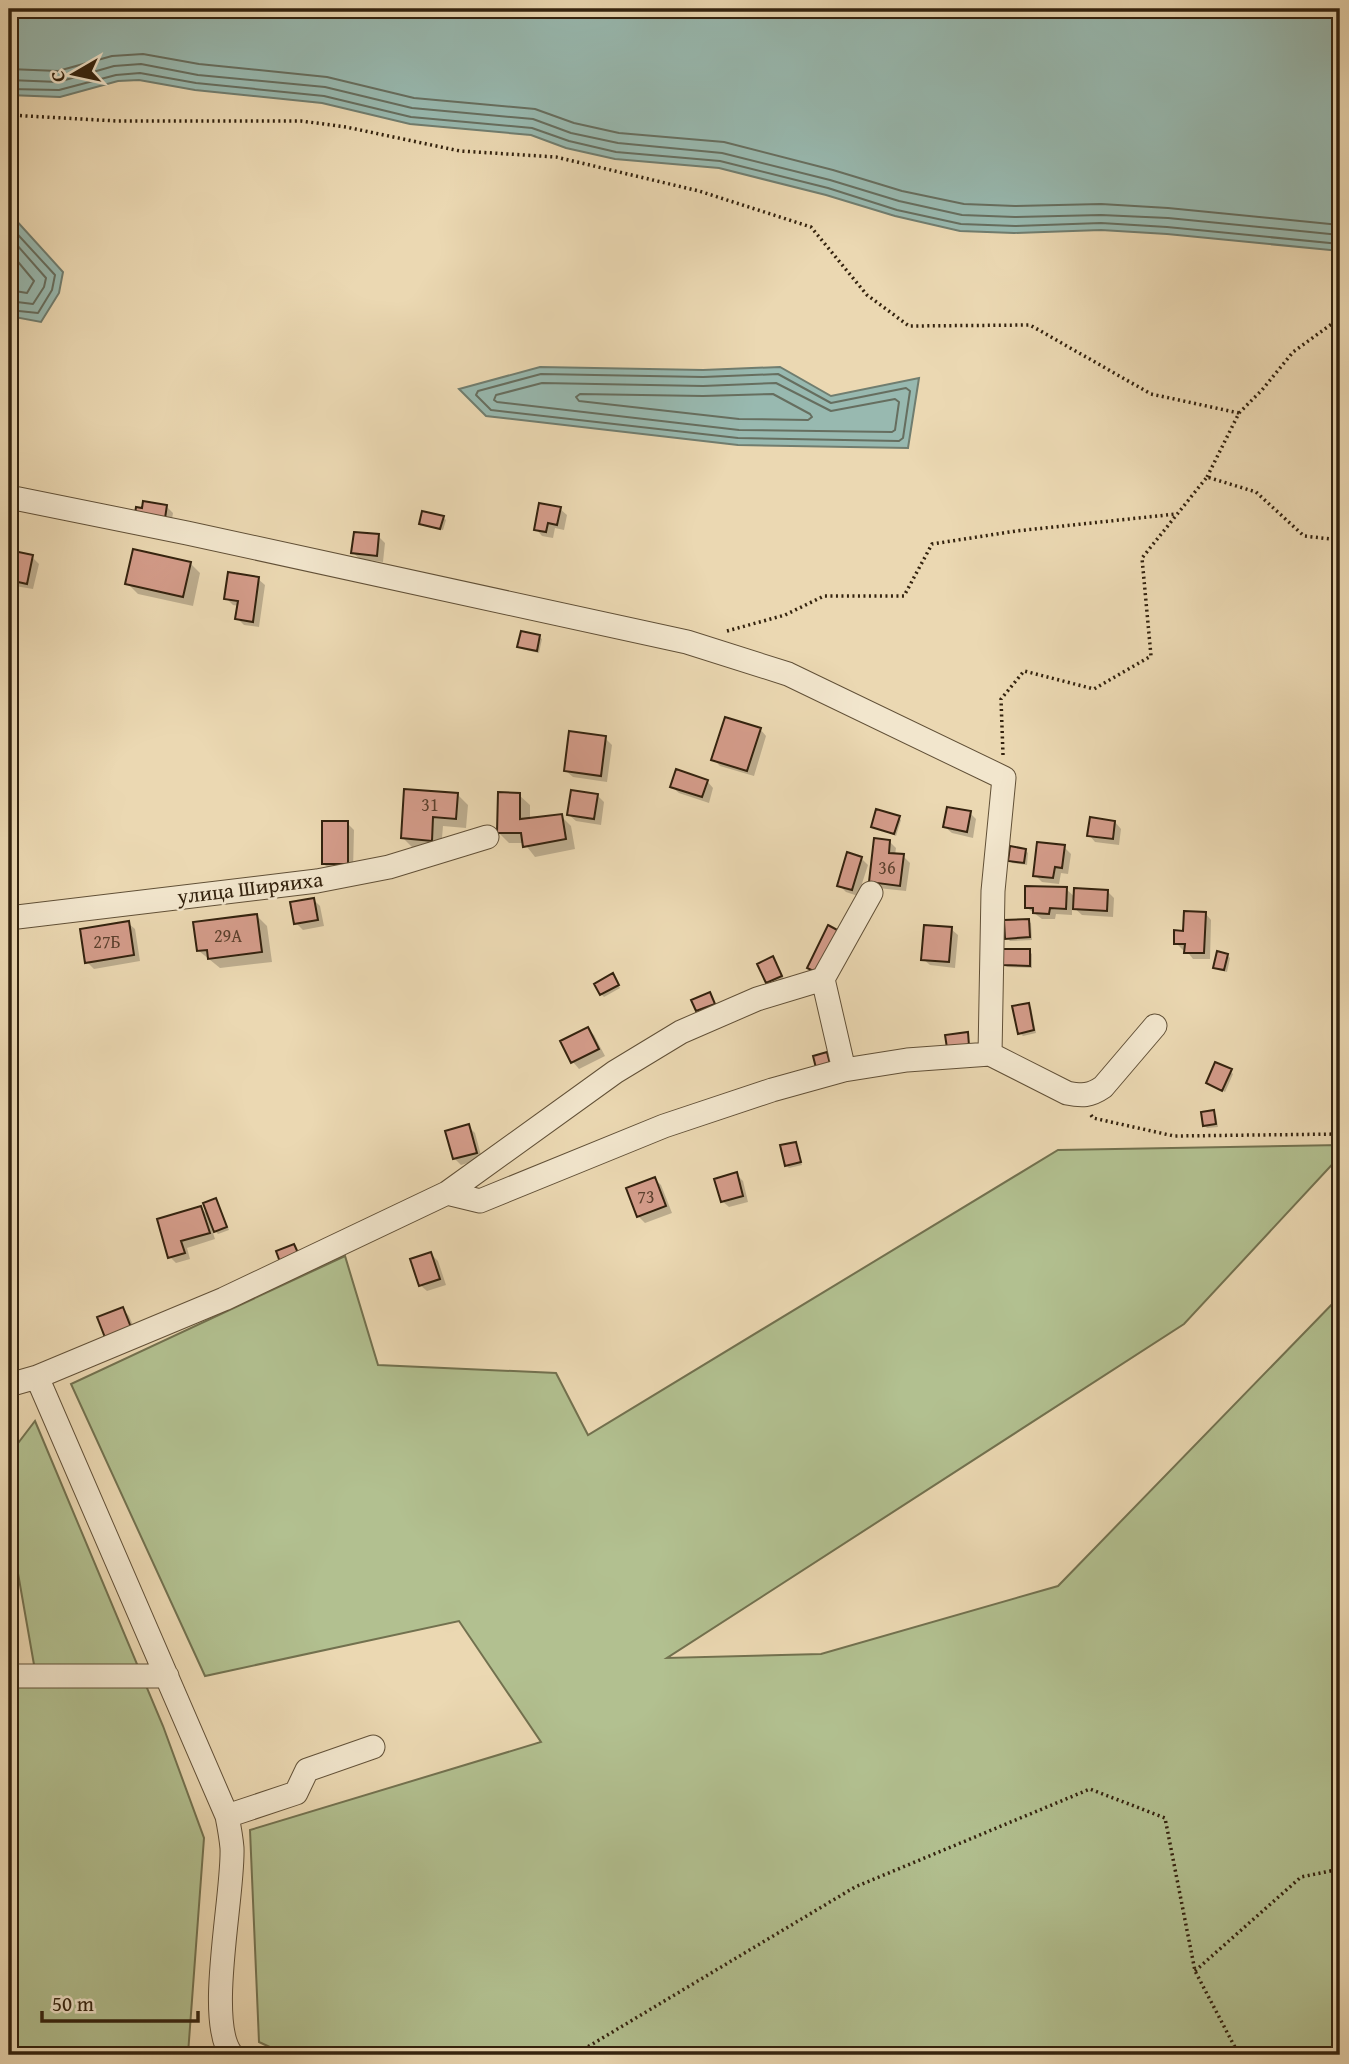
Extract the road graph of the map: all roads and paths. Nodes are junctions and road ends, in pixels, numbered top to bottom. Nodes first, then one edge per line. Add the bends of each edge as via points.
1 (9, 115) edge
2 (1340, 318) edge
3 (1239, 413) junction
4 (1208, 477) junction
5 (9, 497) edge
6 (1177, 514) junction
7 (1340, 540) edge
8 (724, 632) dead end
9 (1004, 778) junction
10 (487, 836) dead end
11 (871, 893) dead end
12 (9, 918) edge
13 (823, 979) junction
14 (1155, 1026) dead end
15 (990, 1054) junction
16 (844, 1070) junction
17 (1081, 1096) junction
18 (1340, 1134) edge
19 (447, 1193) junction
20 (37, 1377) junction
21 (9, 1385) edge
22 (9, 1676) edge
23 (167, 1676) junction
24 (373, 1747) dead end
25 (228, 1816) junction
26 (1340, 1869) edge
27 (1195, 1971) junction
28 (232, 2055) edge
29 (575, 2055) edge
30 (1239, 2055) edge

1 - 3 path via 117,121 301,121 460,151 556,157 699,191 810,227 867,295 909,326 1030,325 1151,394
2 - 3 path via 1293,352
3 - 4 path
4 - 6 path
4 - 7 path via 1255,492 1304,536
5 - 9 street via 688,642 788,674
6 - 8 path via 932,544 904,596 824,596 785,615
6 - 9 path via 1142,558 1151,656 1094,689 1024,671 1001,699
9 - 15 street via 993,891
10 - 12 street, улица Ширяиха via 389,867 317,881
11 - 13 street
13 - 16 street
13 - 19 street via 757,999 681,1032 615,1072
14 - 17 street via 1103,1087
15 - 16 street
15 - 17 street
16 - 19 street via 664,1126 480,1201
17 - 18 path via 1093,1118 1174,1136
19 - 20 street via 224,1299
20 - 21 street
20 - 23 street
22 - 23 street
23 - 25 street
24 - 25 street via 307,1770 296,1793
25 - 28 street via 232,1849 221,2030
26 - 27 path via 1300,1877
27 - 29 path via 1165,1818 1090,1789 855,1887
27 - 30 path

